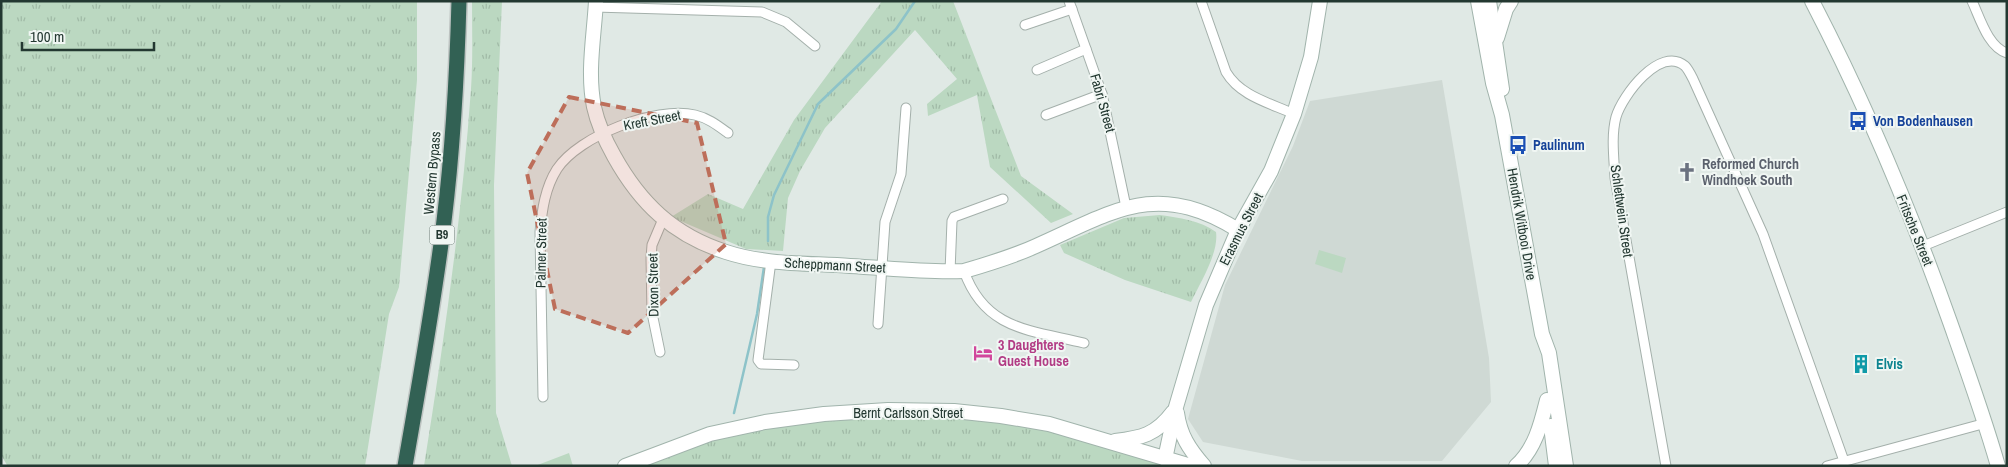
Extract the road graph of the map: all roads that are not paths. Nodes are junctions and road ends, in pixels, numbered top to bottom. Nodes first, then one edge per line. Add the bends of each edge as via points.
1 (459, 1) edge
2 (1201, 1) edge
3 (1320, 1) edge
4 (1478, 1) edge
5 (1489, 1) edge
6 (1511, 1) edge
7 (1972, 1) edge
8 (1815, 2) edge
9 (596, 4) edge
10 (1071, 5) edge
11 (1024, 25) dead end
12 (1496, 41) junction
13 (815, 46) dead end
14 (1086, 49) junction
15 (2007, 53) edge
16 (1037, 70) dead end
17 (1102, 94) junction
18 (906, 108) dead end
19 (1294, 114) junction
20 (1502, 114) junction
21 (1046, 115) dead end
22 (602, 133) junction
23 (728, 133) dead end
24 (1003, 199) dead end
25 (1126, 207) junction
26 (2007, 212) edge
27 (663, 219) junction
28 (1238, 230) junction
29 (1923, 246) junction
30 (770, 261) junction
31 (882, 268) junction
32 (957, 271) junction
33 (878, 324) dead end
34 (1542, 334) junction
35 (1084, 343) dead end
36 (660, 352) dead end
37 (794, 365) dead end
38 (542, 397) dead end
39 (1547, 400) junction
40 (1176, 407) junction
41 (1986, 424) junction
42 (1109, 442) junction
43 (1165, 459) junction
44 (1844, 461) junction
45 (406, 466) edge
46 (625, 466) edge
47 (1191, 466) edge
48 (1204, 466) edge
49 (1516, 466) edge
50 (1556, 466) edge
51 (1566, 466) edge
52 (1666, 466) edge
53 (1827, 466) edge
54 (1998, 466) edge

1 - 45 highway, Western Bypass / B9 via 457,81 444,220
2 - 19 street via 1231,80 1249,94
3 - 19 street, Erasmus Street via 1311,57
4 - 20 street, Hendrik Witbooi Drive
5 - 12 street, Hendrik Witbooi Drive
6 - 12 street
7 - 15 street via 1991,39 1999,50
8 - 29 street, Fritsche Street
9 - 13 street via 762,12 786,22
9 - 22 street, Scheppmann Street via 591,83
10 - 11 street
10 - 14 street, Fabri Street
12 - 20 street, Hendrik Witbooi Drive via 1502,82
14 - 16 street
14 - 17 street, Fabri Street
17 - 21 street
17 - 25 street, Fabri Street
18 - 31 street via 901,174 887,212
19 - 28 street, Erasmus Street via 1271,171
20 - 34 street, Hendrik Witbooi Drive
22 - 23 street, Kreft Street via 652,118 688,114 712,121
22 - 27 street, Scheppmann Street via 625,176
22 - 38 street, Palmer Street via 568,156 546,193 540,232
24 - 32 street via 954,217
25 - 28 street, Scheppmann Street via 1166,204 1191,207
25 - 32 street, Scheppmann Street via 1034,247
26 - 29 street
27 - 30 street, Scheppmann Street via 727,253
27 - 36 street, Dixon Street via 652,245 651,258 652,312
28 - 40 street, Erasmus Street via 1206,305
29 - 41 street, Fritsche Street
30 - 31 street, Scheppmann Street
30 - 37 street via 758,360 761,364
31 - 32 street, Scheppmann Street
31 - 33 street
32 - 35 street via 983,305 1008,324
34 - 39 street, Hendrik Witbooi Drive via 1540,354
34 - 51 street, Hendrik Witbooi Drive via 1549,354
39 - 49 street via 1528,453
39 - 50 street, Hendrik Witbooi Drive
40 - 42 street via 1165,423 1145,436
40 - 43 street, Erasmus Street
40 - 48 street via 1185,441
41 - 44 street
41 - 54 street, Fritsche Street
42 - 43 street, Bernt Carlsson Street
42 - 46 street, Bernt Carlsson Street via 1049,424 1001,416 954,411 888,410 765,422 710,434
43 - 47 street, Bernt Carlsson Street
44 - 52 street, Schlettwein Street via 1763,234 1693,79 1684,66 1672,61 1656,65 1640,78 1617,115 1614,130 1615,178
44 - 53 street

